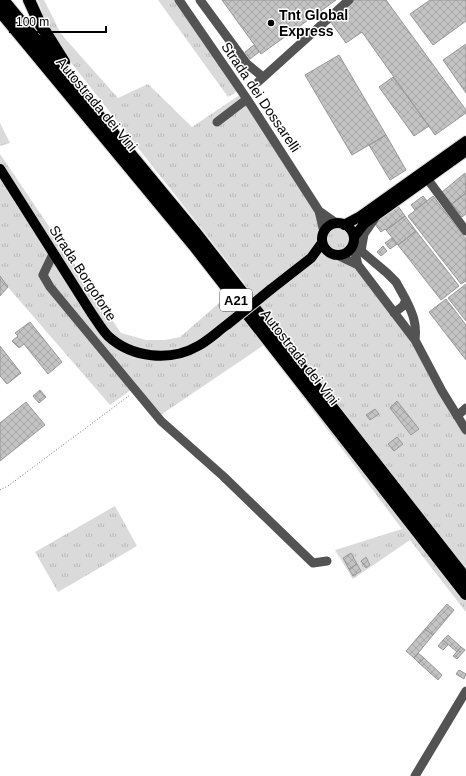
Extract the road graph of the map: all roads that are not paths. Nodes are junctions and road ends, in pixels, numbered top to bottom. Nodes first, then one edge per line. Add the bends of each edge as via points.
1 (3, 0) edge
2 (29, 0) edge
3 (179, 0) edge
4 (200, 0) edge
5 (349, 0) edge
6 (0, 11) edge
7 (248, 99) junction
8 (217, 122) dead end
9 (465, 148) edge
10 (145, 170) junction
11 (2, 173) edge
12 (425, 175) junction
13 (319, 210) junction
14 (377, 214) junction
15 (340, 224) junction
16 (466, 231) edge
17 (324, 232) junction
18 (353, 241) junction
19 (322, 243) junction
20 (54, 254) junction
21 (334, 254) junction
22 (311, 258) junction
23 (358, 265) junction
24 (406, 300) junction
25 (394, 312) junction
26 (415, 340) junction
27 (466, 408) edge
28 (457, 416) junction
29 (466, 430) edge
30 (327, 561) dead end
31 (466, 579) edge
32 (466, 594) edge
33 (466, 691) edge
34 (415, 776) edge

1 - 10 highway, Autostrada dei Vini / A21
2 - 10 highway via 39,22 61,57 110,118
3 - 7 street, Strada dei Dossarelli
4 - 5 street via 246,64 261,79
6 - 32 highway, Autostrada dei Vini / A21 via 196,248
7 - 8 street
7 - 13 street, Strada dei Dossarelli
9 - 12 main road
10 - 31 highway, Autostrada dei Vini / A21
11 - 20 main road, Strada Borgoforte
12 - 14 main road
12 - 15 main road via 359,217
12 - 16 street
13 - 15 street, Strada dei Dossarelli
13 - 17 street, Strada dei Dossarelli
14 - 18 main road via 364,224
14 - 24 street via 364,234 360,248 396,282
15 - 17 main road via 329,226
15 - 18 main road via 350,229
17 - 19 main road
18 - 21 main road via 348,252
18 - 23 street
19 - 21 main road via 325,249
19 - 22 main road
20 - 22 main road, Strada Borgoforte, bridge via 108,336 122,347 142,355 163,356 182,353 197,346
20 - 30 street via 43,275 50,287 161,421 313,562
21 - 22 main road
21 - 23 street
23 - 25 street
24 - 25 street via 403,306
24 - 26 street via 416,326
25 - 26 street
26 - 28 street
27 - 28 street
28 - 29 street
33 - 34 street

